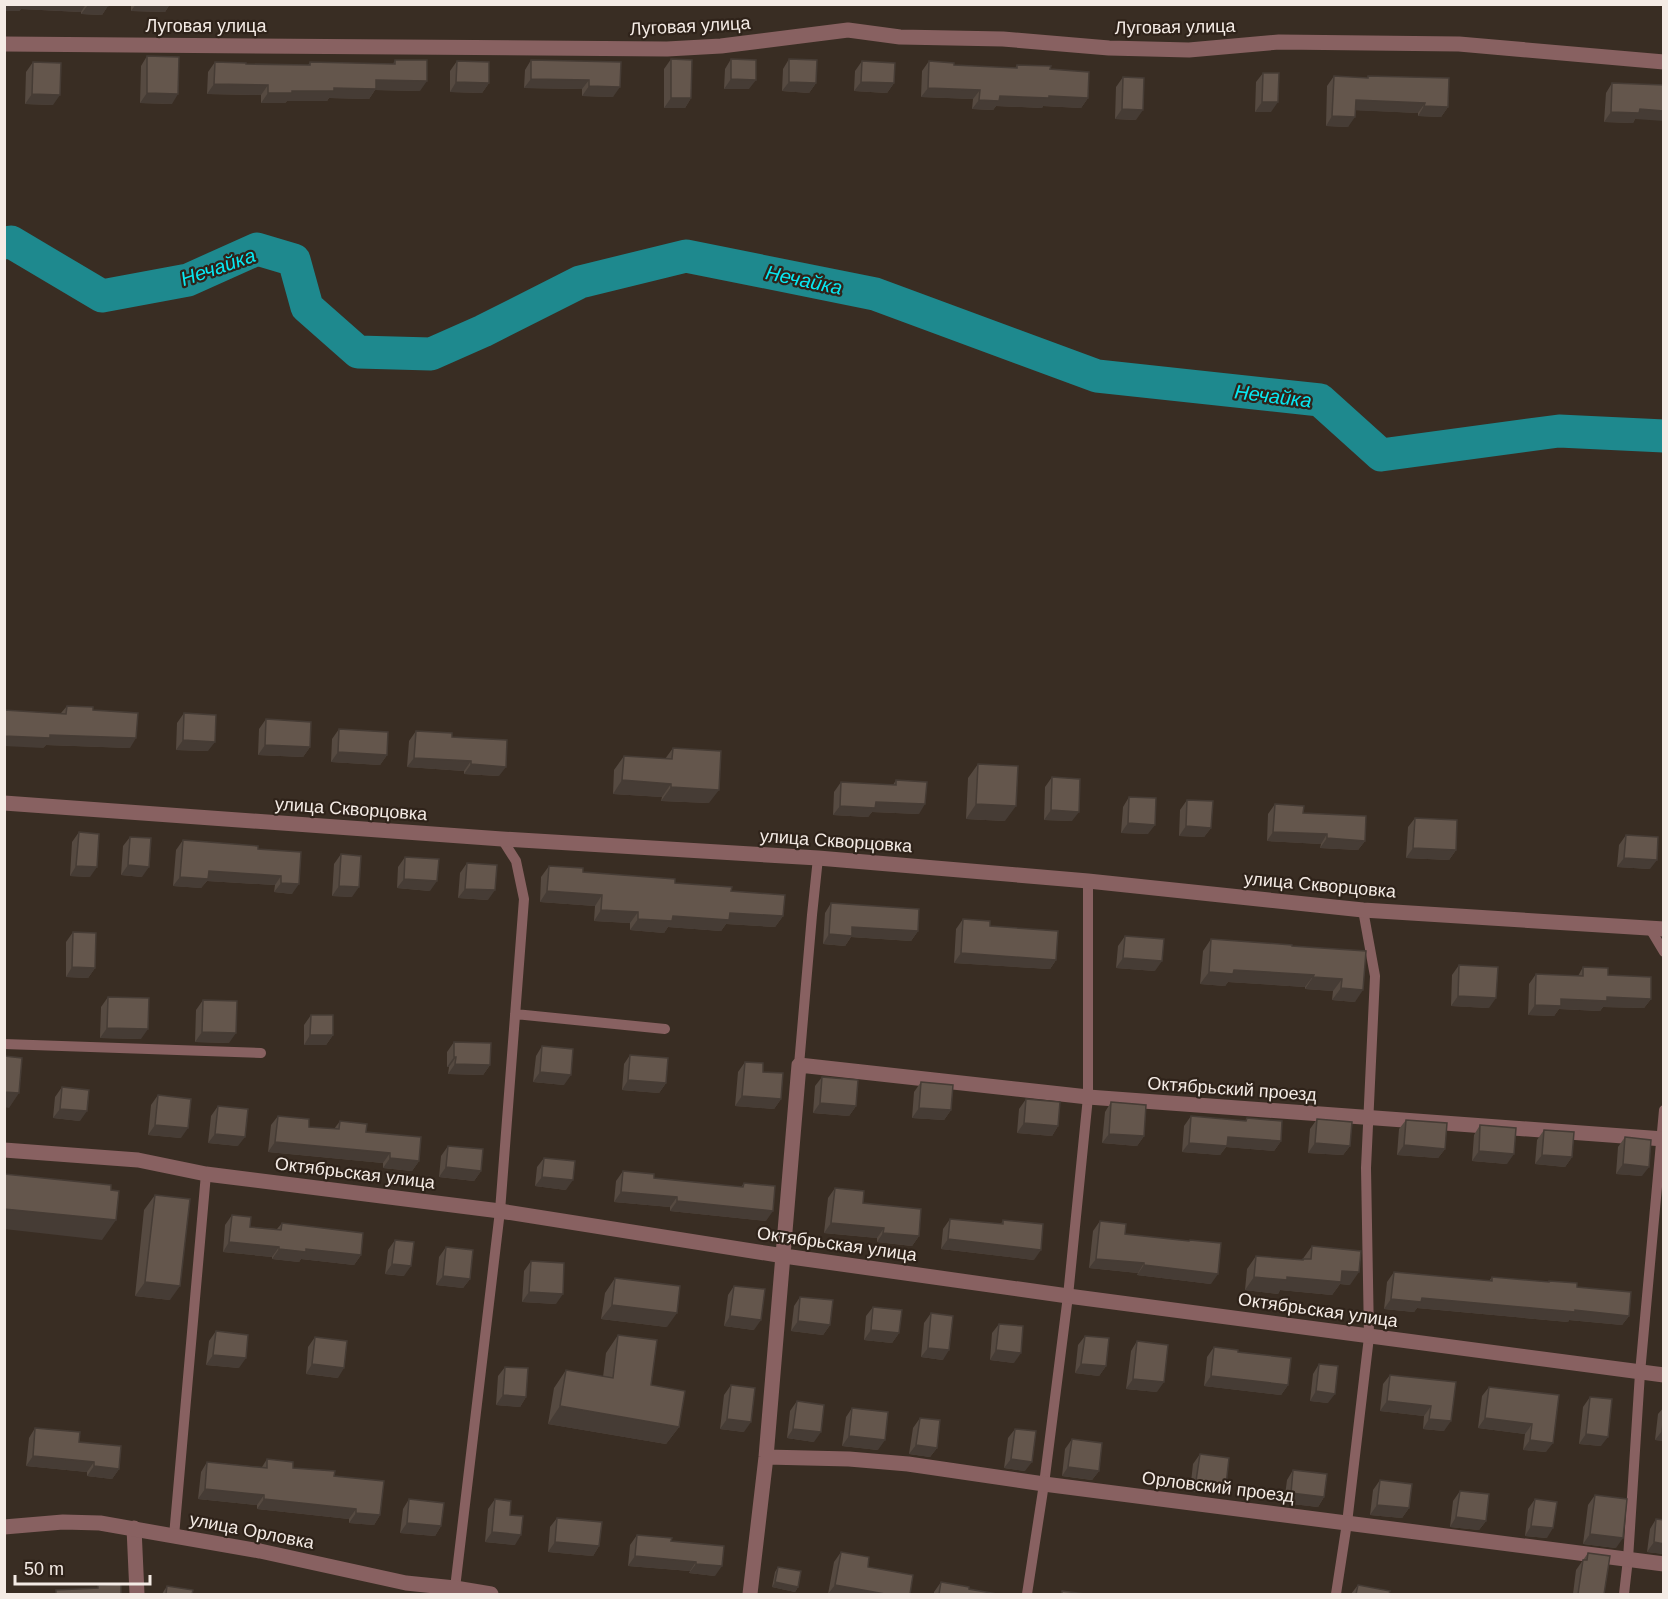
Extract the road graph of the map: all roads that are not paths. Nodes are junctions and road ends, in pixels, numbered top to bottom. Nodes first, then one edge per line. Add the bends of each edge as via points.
1 (4, 44) edge
2 (1664, 62) edge
3 (4, 803) edge
4 (502, 839) junction
5 (818, 858) junction
6 (1088, 881) junction
7 (1363, 910) junction
8 (1656, 928) edge
9 (1664, 952) edge
10 (515, 1014) junction
11 (665, 1029) dead end
12 (4, 1044) edge
13 (261, 1053) dead end
14 (800, 1065) junction
15 (1088, 1097) junction
16 (1664, 1110) edge
17 (1368, 1118) junction
18 (1662, 1139) edge
19 (4, 1150) edge
20 (206, 1174) junction
21 (500, 1211) junction
22 (784, 1256) junction
23 (1068, 1296) junction
24 (1369, 1337) junction
25 (1640, 1373) junction
26 (1664, 1376) edge
27 (766, 1457) junction
28 (1044, 1484) junction
29 (1347, 1523) junction
30 (4, 1527) edge
31 (134, 1528) junction
32 (174, 1536) junction
33 (1628, 1559) junction
34 (1664, 1564) edge
35 (455, 1588) junction
36 (406, 1589) edge
37 (137, 1594) edge
38 (491, 1594) edge
39 (750, 1594) edge
40 (1027, 1594) edge
41 (1336, 1594) edge
42 (1624, 1594) edge

1 - 2 street, Луговая улица via 667,49 848,30 900,37 1189,50 1280,42 1459,44
3 - 4 street, улица Скворцовка
4 - 5 street, улица Скворцовка
4 - 10 lane via 516,861 524,899
5 - 6 street, улица Скворцовка
5 - 14 lane
6 - 7 street, улица Скворцовка
6 - 15 lane
7 - 8 street, улица Скворцовка
7 - 17 lane via 1375,976
8 - 9 lane
10 - 11 lane
10 - 21 lane
12 - 13 lane
14 - 15 street, Октябрьский проезд
14 - 22 street
15 - 17 street, Октябрьский проезд
15 - 23 lane
16 - 18 lane
17 - 18 street, Октябрьский проезд
17 - 24 lane
18 - 25 lane
19 - 20 street, Октябрьская улица via 138,1160
20 - 21 street, Октябрьская улица
20 - 32 lane
21 - 22 street, Октябрьская улица
21 - 35 lane
22 - 23 street, Октябрьская улица
22 - 27 street
23 - 24 street, Октябрьская улица
23 - 28 lane
24 - 25 street, Октябрьская улица
24 - 29 lane
25 - 26 street, Октябрьская улица
25 - 33 lane
27 - 28 street, Орловский проезд via 908,1464
27 - 39 street
28 - 29 street, Орловский проезд
28 - 40 lane
29 - 33 street, Орловский проезд
29 - 41 lane
30 - 31 street, улица Орловка via 63,1522
31 - 32 street, улица Орловка
31 - 37 street
32 - 36 street, улица Орловка via 260,1551
33 - 34 street, Орловский проезд
33 - 42 lane
35 - 36 street, улица Орловка
35 - 38 street, улица Орловка

